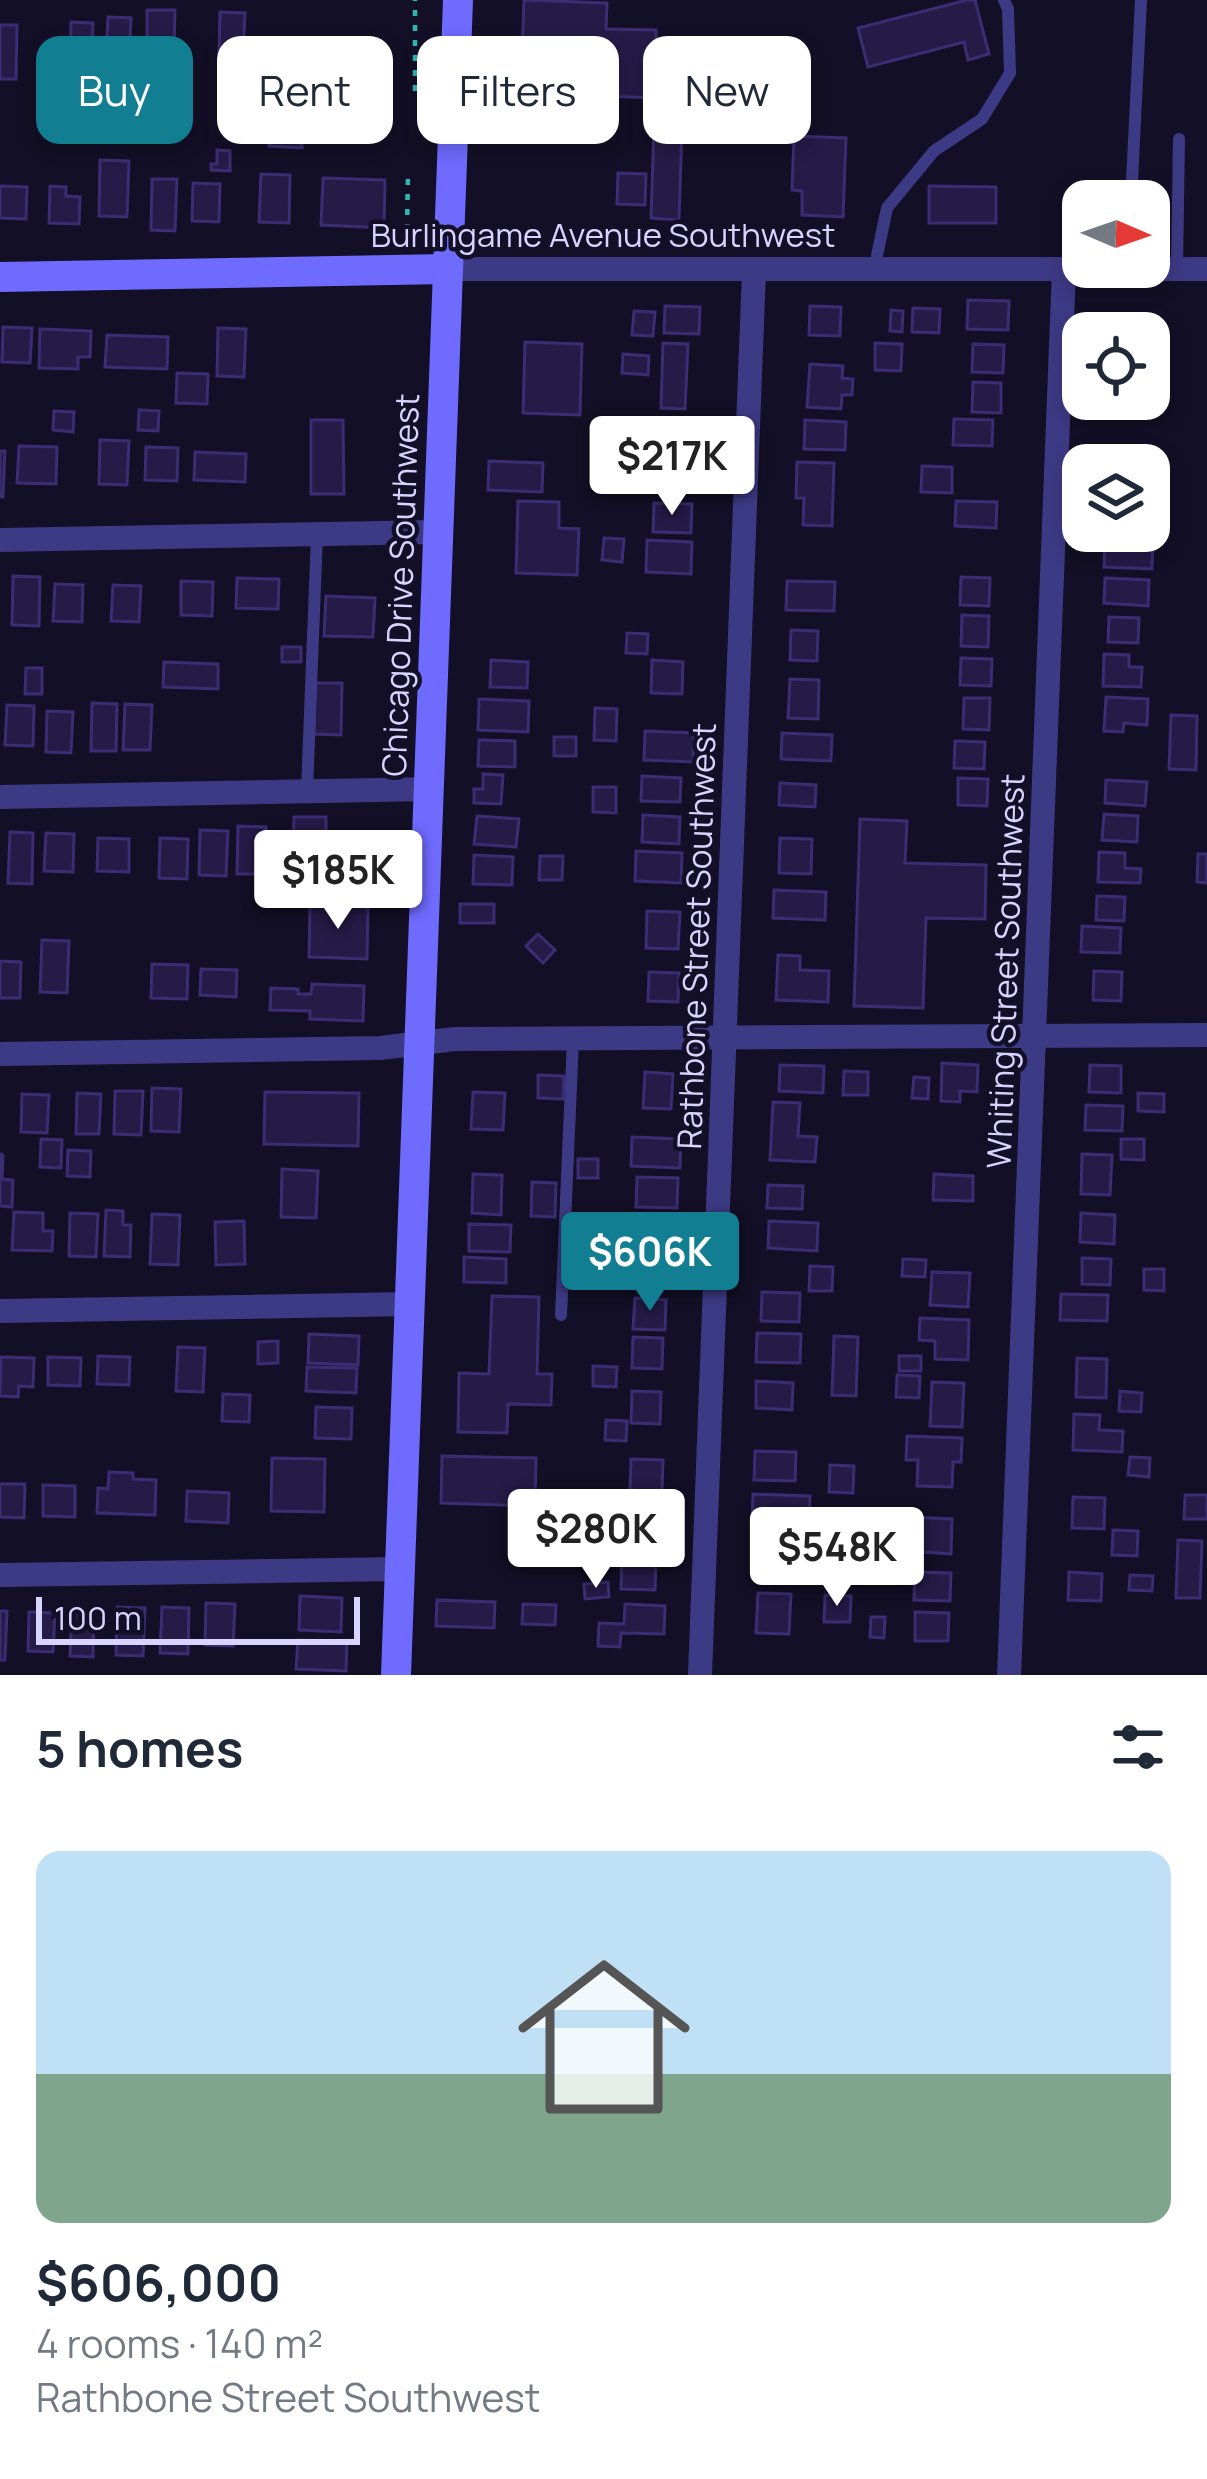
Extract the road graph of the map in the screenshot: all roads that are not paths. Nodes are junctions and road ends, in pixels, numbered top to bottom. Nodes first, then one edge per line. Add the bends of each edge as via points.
1 (458, 0) edge
2 (1004, 0) edge
3 (1141, 0) edge
4 (1179, 139) dead end
5 (1132, 180) edge
6 (1062, 268) edge
7 (446, 269) junction
8 (1170, 269) edge
9 (1177, 269) junction
10 (1207, 269) edge
11 (874, 270) junction
12 (754, 271) junction
13 (0, 277) edge
14 (1063, 288) edge
15 (437, 532) junction
16 (317, 534) junction
17 (0, 540) edge
18 (430, 789) junction
19 (307, 791) junction
20 (0, 797) edge
21 (1207, 1035) edge
22 (1036, 1036) junction
23 (573, 1040) junction
24 (725, 1040) junction
25 (420, 1043) junction
26 (0, 1054) edge
27 (410, 1304) junction
28 (0, 1311) edge
29 (561, 1315) dead end
30 (400, 1569) junction
31 (0, 1575) edge
32 (396, 1675) edge
33 (700, 1675) edge
34 (1009, 1675) edge

1 - 7 main road, Chicago Drive Southwest
2 - 11 lane via 1010,73 982,119 934,151 887,208
3 - 5 lane
4 - 9 lane
6 - 11 street, Burlingame Avenue Southwest
7 - 12 street, Burlingame Avenue Southwest
7 - 13 main road, Burlingame Avenue Southwest
7 - 15 main road, Chicago Drive Southwest
8 - 9 street, Burlingame Avenue Southwest
9 - 10 street, Burlingame Avenue Southwest
11 - 12 street, Burlingame Avenue Southwest
12 - 24 street, Rathbone Street Southwest
14 - 22 street, Whiting Street Southwest
15 - 16 street
15 - 18 main road, Chicago Drive Southwest
16 - 17 street
16 - 19 lane
18 - 19 street
18 - 25 main road, Chicago Drive Southwest
19 - 20 street
21 - 22 street
22 - 24 street
22 - 34 street, Whiting Street Southwest
23 - 24 street
23 - 25 street
23 - 29 lane
24 - 33 street, Rathbone Street Southwest
25 - 26 street
25 - 27 main road, Chicago Drive Southwest
27 - 28 street
27 - 30 main road, Chicago Drive Southwest
30 - 31 street
30 - 32 main road, Chicago Drive Southwest

